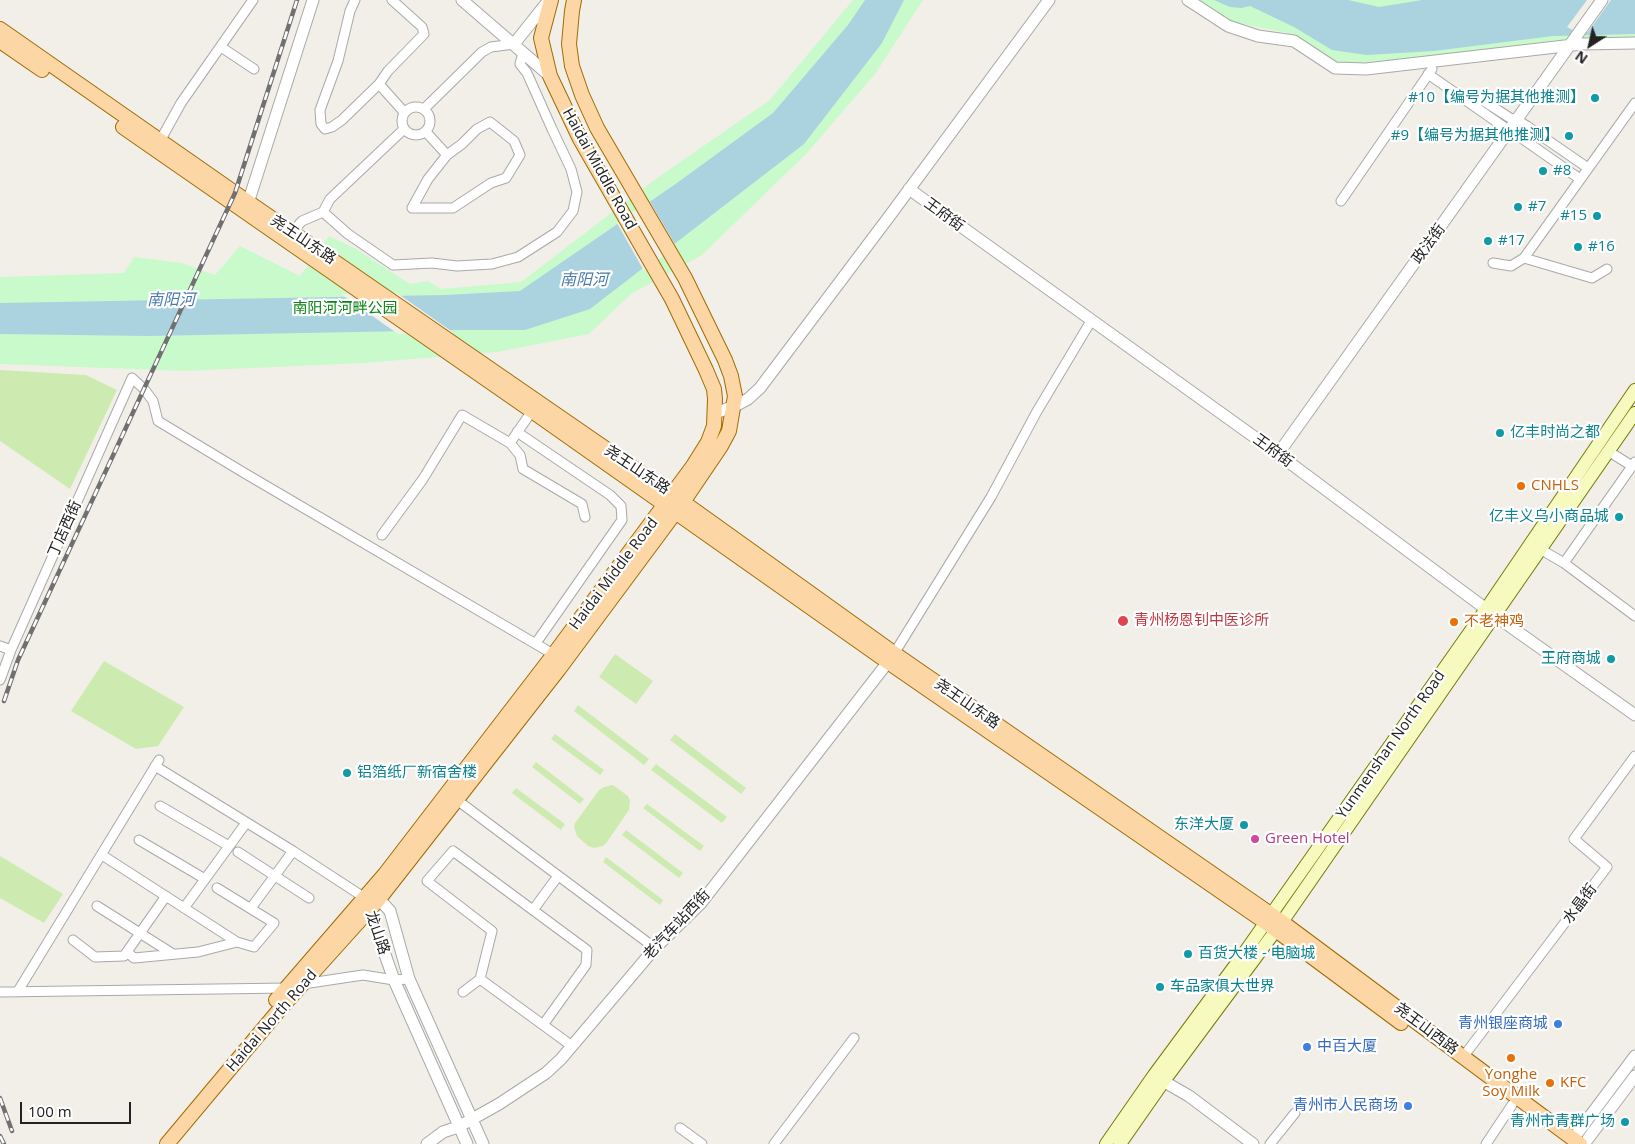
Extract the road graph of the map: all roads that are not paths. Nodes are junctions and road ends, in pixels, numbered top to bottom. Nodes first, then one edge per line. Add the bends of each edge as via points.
1 (253, 0) edge
2 (313, 0) edge
3 (355, 0) edge
4 (392, 0) edge
5 (462, 0) edge
6 (550, 0) edge
7 (574, 0) edge
8 (1049, 0) edge
9 (1188, 0) edge
10 (1602, 0) edge
11 (0, 29) edge
12 (0, 41) edge
13 (514, 44) junction
14 (1635, 44) edge
15 (1570, 45) junction
16 (221, 47) junction
17 (523, 53) junction
18 (1438, 60) junction
19 (254, 69) dead end
20 (1428, 74) junction
21 (550, 76) junction
22 (379, 84) junction
23 (1635, 103) edge
24 (1472, 104) junction
25 (424, 109) junction
26 (404, 112) junction
27 (1517, 120) junction
28 (403, 130) junction
29 (1510, 130) junction
30 (426, 132) junction
31 (160, 141) junction
32 (448, 155) junction
33 (1588, 168) junction
34 (1580, 179) junction
35 (909, 189) junction
36 (1341, 201) dead end
37 (248, 202) junction
38 (323, 212) junction
39 (292, 232) junction
40 (303, 246) junction
41 (1524, 258) junction
42 (1492, 263) dead end
43 (1607, 269) dead end
44 (1091, 321) junction
45 (1635, 390) edge
46 (529, 405) junction
47 (735, 406) junction
48 (1635, 412) edge
49 (715, 413) junction
50 (517, 432) junction
51 (510, 443) junction
52 (1608, 452) junction
53 (1278, 454) junction
54 (1634, 463) edge
55 (674, 503) junction
56 (585, 517) dead end
57 (382, 535) dead end
58 (1540, 549) junction
59 (1564, 563) junction
60 (1490, 612) junction
61 (1635, 616) edge
62 (536, 643) junction
63 (0, 646) edge
64 (11, 650) junction
65 (560, 658) junction
66 (891, 658) junction
67 (0, 680) edge
68 (1635, 715) edge
69 (1635, 756) edge
70 (456, 800) junction
71 (160, 806) dead end
72 (246, 823) junction
73 (139, 840) dead end
74 (229, 846) junction
75 (293, 851) junction
76 (238, 852) dead end
77 (102, 855) junction
78 (558, 876) junction
79 (205, 879) junction
80 (217, 888) dead end
81 (166, 896) junction
82 (309, 898) dead end
83 (380, 899) junction
84 (367, 904) junction
85 (97, 906) dead end
86 (184, 908) junction
87 (251, 908) junction
88 (533, 910) junction
89 (1274, 922) junction
90 (140, 934) junction
91 (72, 940) dead end
92 (238, 942) junction
93 (654, 948) junction
94 (126, 952) junction
95 (173, 954) junction
96 (409, 979) junction
97 (480, 979) junction
98 (394, 980) junction
99 (303, 984) junction
100 (286, 988) junction
101 (18, 991) junction
102 (0, 992) edge
103 (463, 992) dead end
104 (542, 1025) junction
105 (854, 1038) dead end
106 (572, 1046) junction
107 (1635, 1056) edge
108 (1463, 1057) junction
109 (1635, 1076) edge
110 (1159, 1078) junction
111 (1512, 1105) junction
112 (1295, 1113) dead end
113 (472, 1119) junction
114 (458, 1127) junction
115 (680, 1128) dead end
116 (1574, 1143) edge
117 (163, 1144) edge
118 (167, 1144) edge
119 (427, 1144) edge
120 (467, 1144) edge
121 (483, 1144) edge
122 (702, 1144) edge
123 (774, 1144) edge
124 (1106, 1144) edge
125 (1120, 1144) edge
126 (1253, 1144) edge
127 (1270, 1144) edge
128 (1486, 1144) edge

1 - 16 street
2 - 37 street
3 - 22 street via 320,110 321,124 325,129 332,127
4 - 22 street via 422,27 424,34
5 - 13 street
6 - 13 street
6 - 21 main road, Haidai Middle Road via 541,38
7 - 47 main road, Haidai Middle Road via 569,44 572,66 582,95 597,128 685,278 725,360 734,388
8 - 35 street
9 - 18 street via 1228,26 1258,36 1294,41 1335,68 1366,69
10 - 15 street, 政法街
11 - 31 main road, 尧王山东路
12 - 40 main road, 尧王山东路
13 - 17 street
13 - 25 street via 491,47 482,52
14 - 15 street
15 - 18 street
15 - 27 street, 政法街
16 - 19 street
16 - 31 street via 181,103
17 - 21 street
17 - 38 street via 520,64 528,72 571,169 577,192 573,211 557,232 518,257 492,264 393,265
18 - 20 street
20 - 24 street
20 - 36 street
21 - 49 main road, Haidai Middle Road via 580,139 672,299 714,389
22 - 26 street
23 - 33 street
24 - 27 street via 1482,100
24 - 29 street
25 - 26 street via 415,107
25 - 30 street via 430,120
26 - 28 street via 401,120
27 - 29 street, 政法街
27 - 33 street
28 - 30 street via 413,136
28 - 38 street via 330,199
29 - 34 street
29 - 53 street, 政法街
30 - 32 street
31 - 37 main road, 尧王山东路
32 - 32 street via 428,179 412,208 453,208 491,183 506,178 520,155 514,141 490,122 477,129
33 - 34 street
34 - 41 street
35 - 44 street, 王府街
35 - 47 street via 760,388
37 - 39 main road, 尧王山东路
38 - 39 street via 302,221
39 - 40 main road, 尧王山东路
40 - 46 main road, 尧王山东路
41 - 42 street via 1511,266
41 - 43 street via 1592,278
44 - 53 street, 王府街
44 - 66 street via 1036,412 991,497
45 - 60 main road, Yunmenshan North Road
46 - 50 street
46 - 55 main road, 尧王山东路
47 - 49 street
47 - 55 main road, Haidai Middle Road via 725,439
48 - 52 main road, Yunmenshan North Road
49 - 55 main road, Haidai Middle Road via 708,442
50 - 51 street
50 - 62 street via 621,506 622,520
51 - 56 street via 520,455 523,469 582,504
51 - 57 street via 462,415 423,479
52 - 54 street
52 - 58 main road, Yunmenshan North Road
53 - 60 street, 王府街
54 - 59 street
55 - 65 main road, Haidai Middle Road
55 - 66 main road, 尧王山东路
58 - 59 street
58 - 60 main road, Yunmenshan North Road
59 - 61 street
60 - 68 street, 王府街
60 - 89 main road, Yunmenshan North Road
62 - 64 street, 丁店西街 via 158,421 153,401 132,378
62 - 65 street
63 - 64 street
64 - 67 street, 丁店西街
65 - 70 main road, Haidai Middle Road
65 - 84 main road, Haidai Middle Road via 391,866
66 - 89 main road, 尧王山东路
66 - 93 street, 老汽车站西街 via 700,903
69 - 108 street, 水晶街 via 1574,839 1608,867
70 - 78 street
70 - 83 main road, Haidai Middle Road
71 - 74 street
72 - 74 street
72 - 75 street
72 - 77 street via 157,763
73 - 79 street
74 - 79 street
75 - 84 street
75 - 87 street
76 - 82 street
77 - 81 street
77 - 101 street
78 - 88 street
78 - 93 street
79 - 86 street
80 - 87 street
81 - 86 street
81 - 90 street
83 - 84 main road, Haidai North Road
83 - 96 street, 龙山路 via 390,911
84 - 98 street, 龙山路
84 - 99 main road, Haidai North Road
84 - 100 main road, Haidai North Road
85 - 90 street
86 - 92 street
87 - 92 street via 274,923 254,947
88 - 97 street via 453,851 427,881 492,930
88 - 104 street via 587,950 586,965
89 - 108 main road, 尧王山西路
89 - 110 main road, Yunmenshan North Road
89 - 111 main road, 尧王山西路
90 - 94 street
90 - 95 street
91 - 94 street via 95,957 124,956
92 - 95 street via 198,952
93 - 106 street, 老汽车站西街
94 - 95 street via 134,958
96 - 98 street
96 - 113 street, 龙山路
97 - 103 street
97 - 104 street
98 - 99 street via 363,975
98 - 114 street, 龙山路
99 - 100 street
99 - 118 main road, Haidai North Road
100 - 101 street
100 - 117 main road, Haidai North Road
101 - 102 street
104 - 106 street
105 - 123 street
106 - 113 street, 老汽车站西街 via 546,1073
107 - 116 street
108 - 116 main road, 尧王山西路
109 - 116 street
110 - 124 main road, Yunmenshan North Road
110 - 125 main road, Yunmenshan North Road
110 - 126 street via 1189,1096
111 - 116 main road, 尧王山西路
111 - 128 street
112 - 127 street
113 - 114 street, 老汽车站西街
113 - 121 street, 龙山路
114 - 119 street, 老汽车站西街 via 443,1132
114 - 120 street, 龙山路
115 - 122 street

